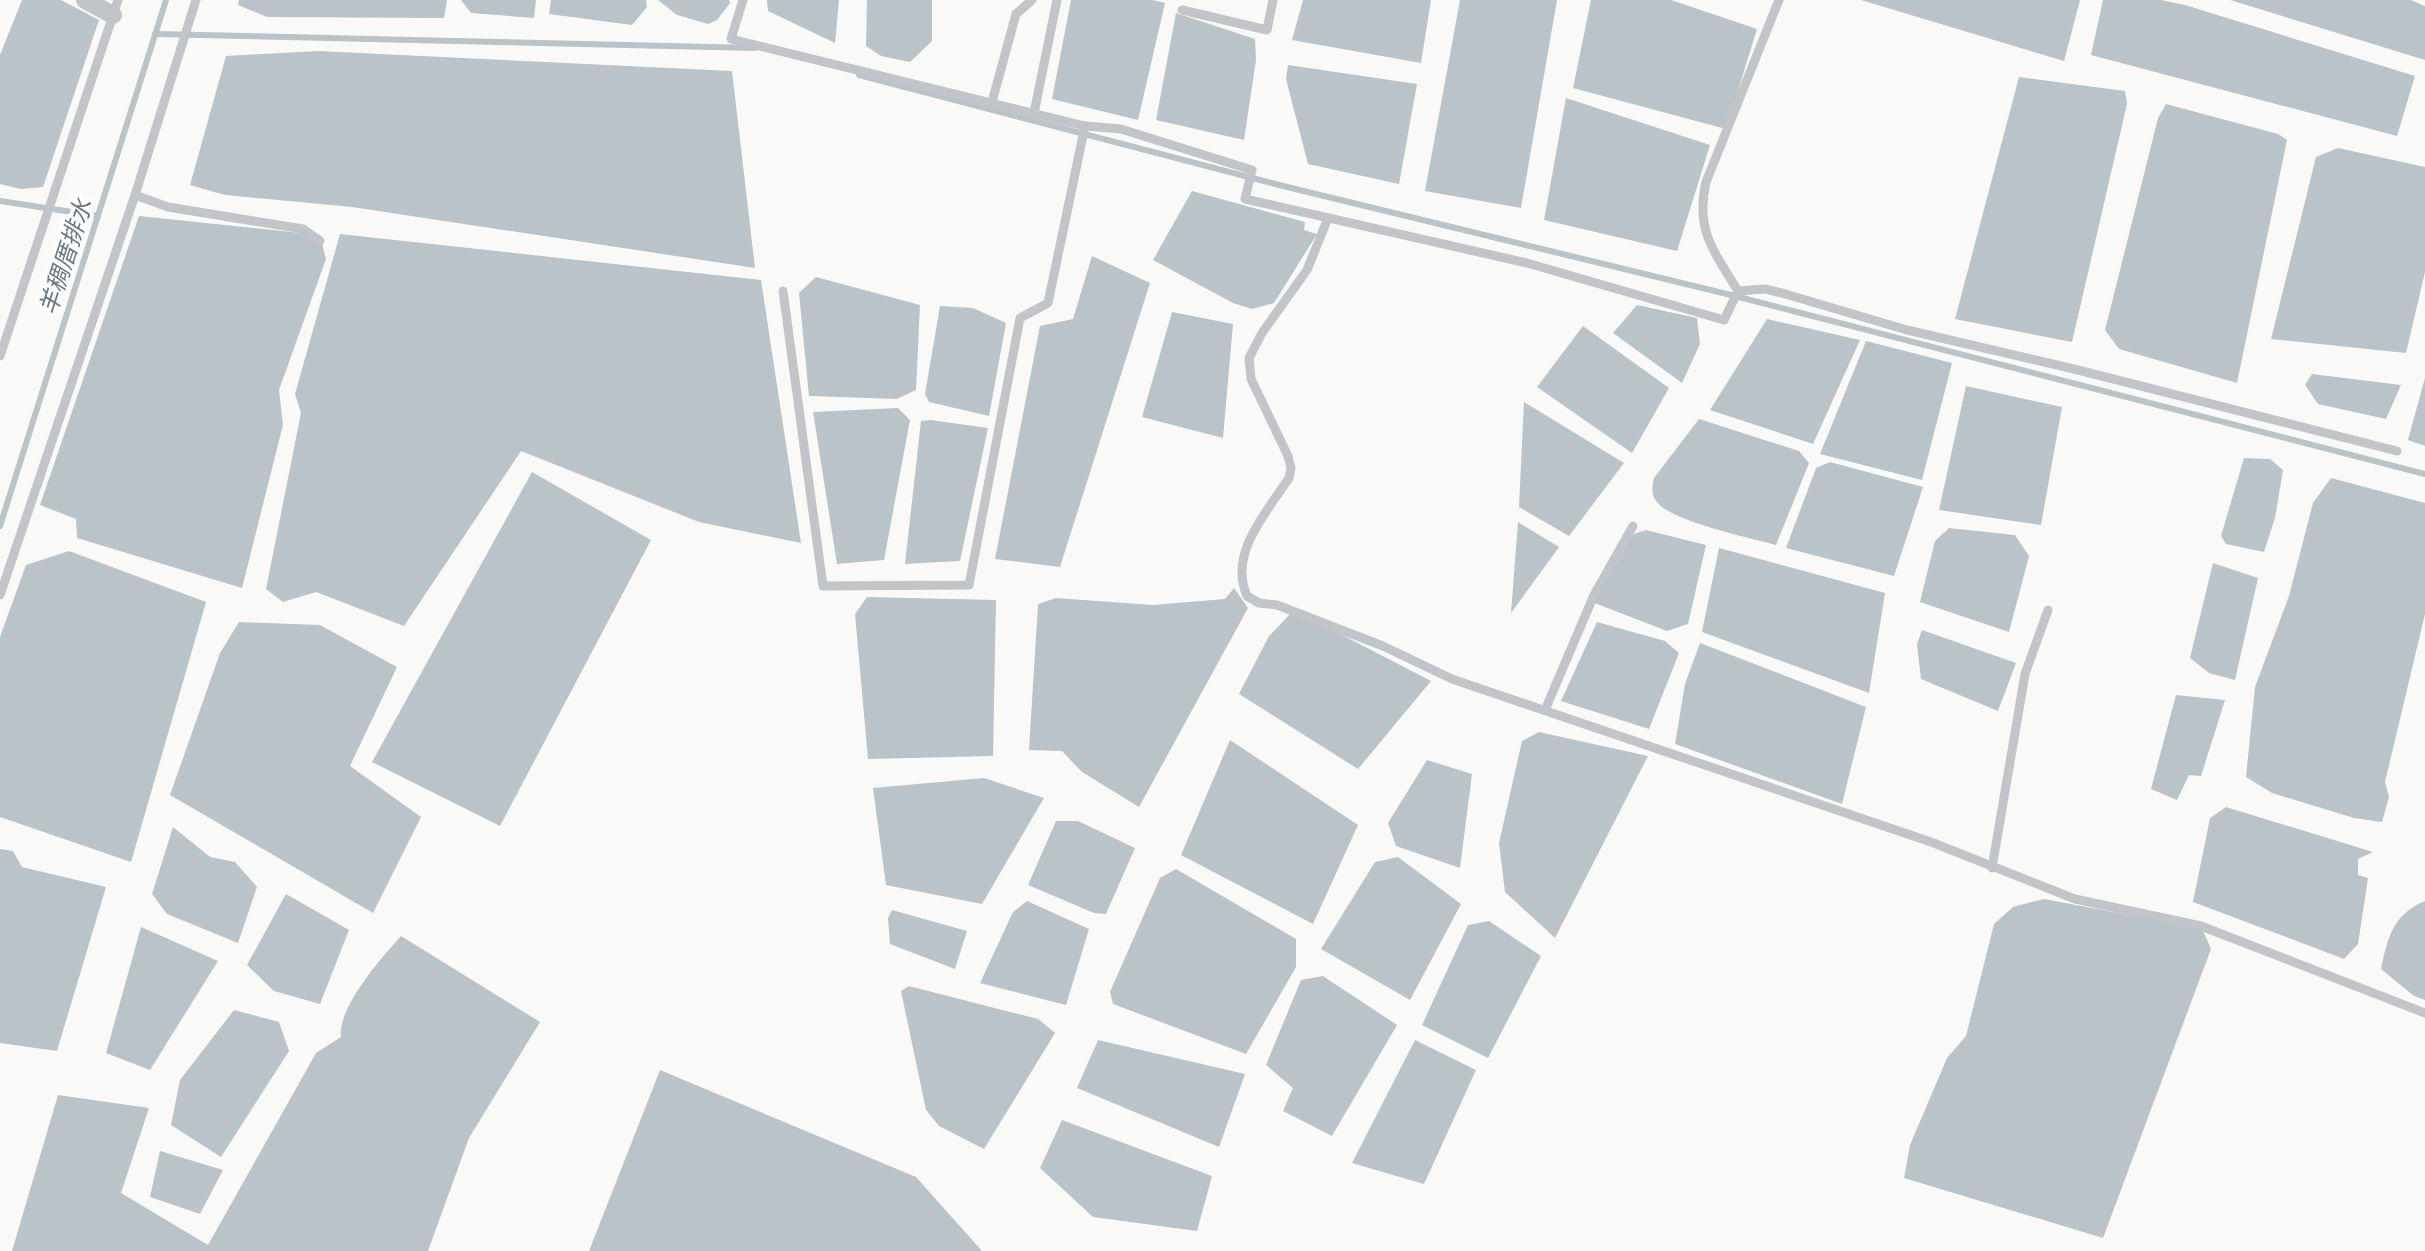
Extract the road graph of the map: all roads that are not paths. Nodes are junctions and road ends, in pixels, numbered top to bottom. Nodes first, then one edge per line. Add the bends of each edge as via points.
1 (85, 0) edge
2 (196, 0) edge
3 (743, 0) edge
4 (1032, 0) edge
5 (1057, 0) edge
6 (1273, 0) edge
7 (1779, 0) edge
8 (116, 8) edge
9 (1182, 10) dead end
10 (992, 102) junction
11 (1034, 113) junction
12 (1085, 126) junction
13 (135, 195) junction
14 (1328, 218) junction
15 (320, 241) dead end
16 (783, 291) dead end
17 (1738, 291) junction
18 (0, 356) edge
19 (2397, 451) dead end
20 (1633, 526) dead end
21 (0, 595) edge
22 (2048, 610) dead end
23 (1545, 710) junction
24 (1992, 868) junction
25 (2425, 1013) edge

1 - 8 street
2 - 13 lane
3 - 10 lane via 731,39
4 - 10 lane via 1016,14
5 - 11 lane
6 - 9 lane via 1267,30
7 - 17 lane via 1701,206 1709,244
8 - 18 lane
10 - 11 lane
11 - 12 lane
12 - 14 lane via 1121,129 1252,170 1245,199
12 - 16 lane via 1048,303 1020,318 969,585 823,586
13 - 15 lane via 168,207 303,229
13 - 21 lane
14 - 17 lane via 1527,263 1724,320
14 - 23 lane via 1307,270 1249,358 1251,379 1291,468 1245,550 1240,570 1247,596 1383,646 1452,679
17 - 19 lane via 1782,293 1907,330
20 - 23 lane via 1594,595
22 - 24 lane via 2025,674
23 - 24 lane via 1931,842
24 - 25 lane via 2075,899 2201,926

